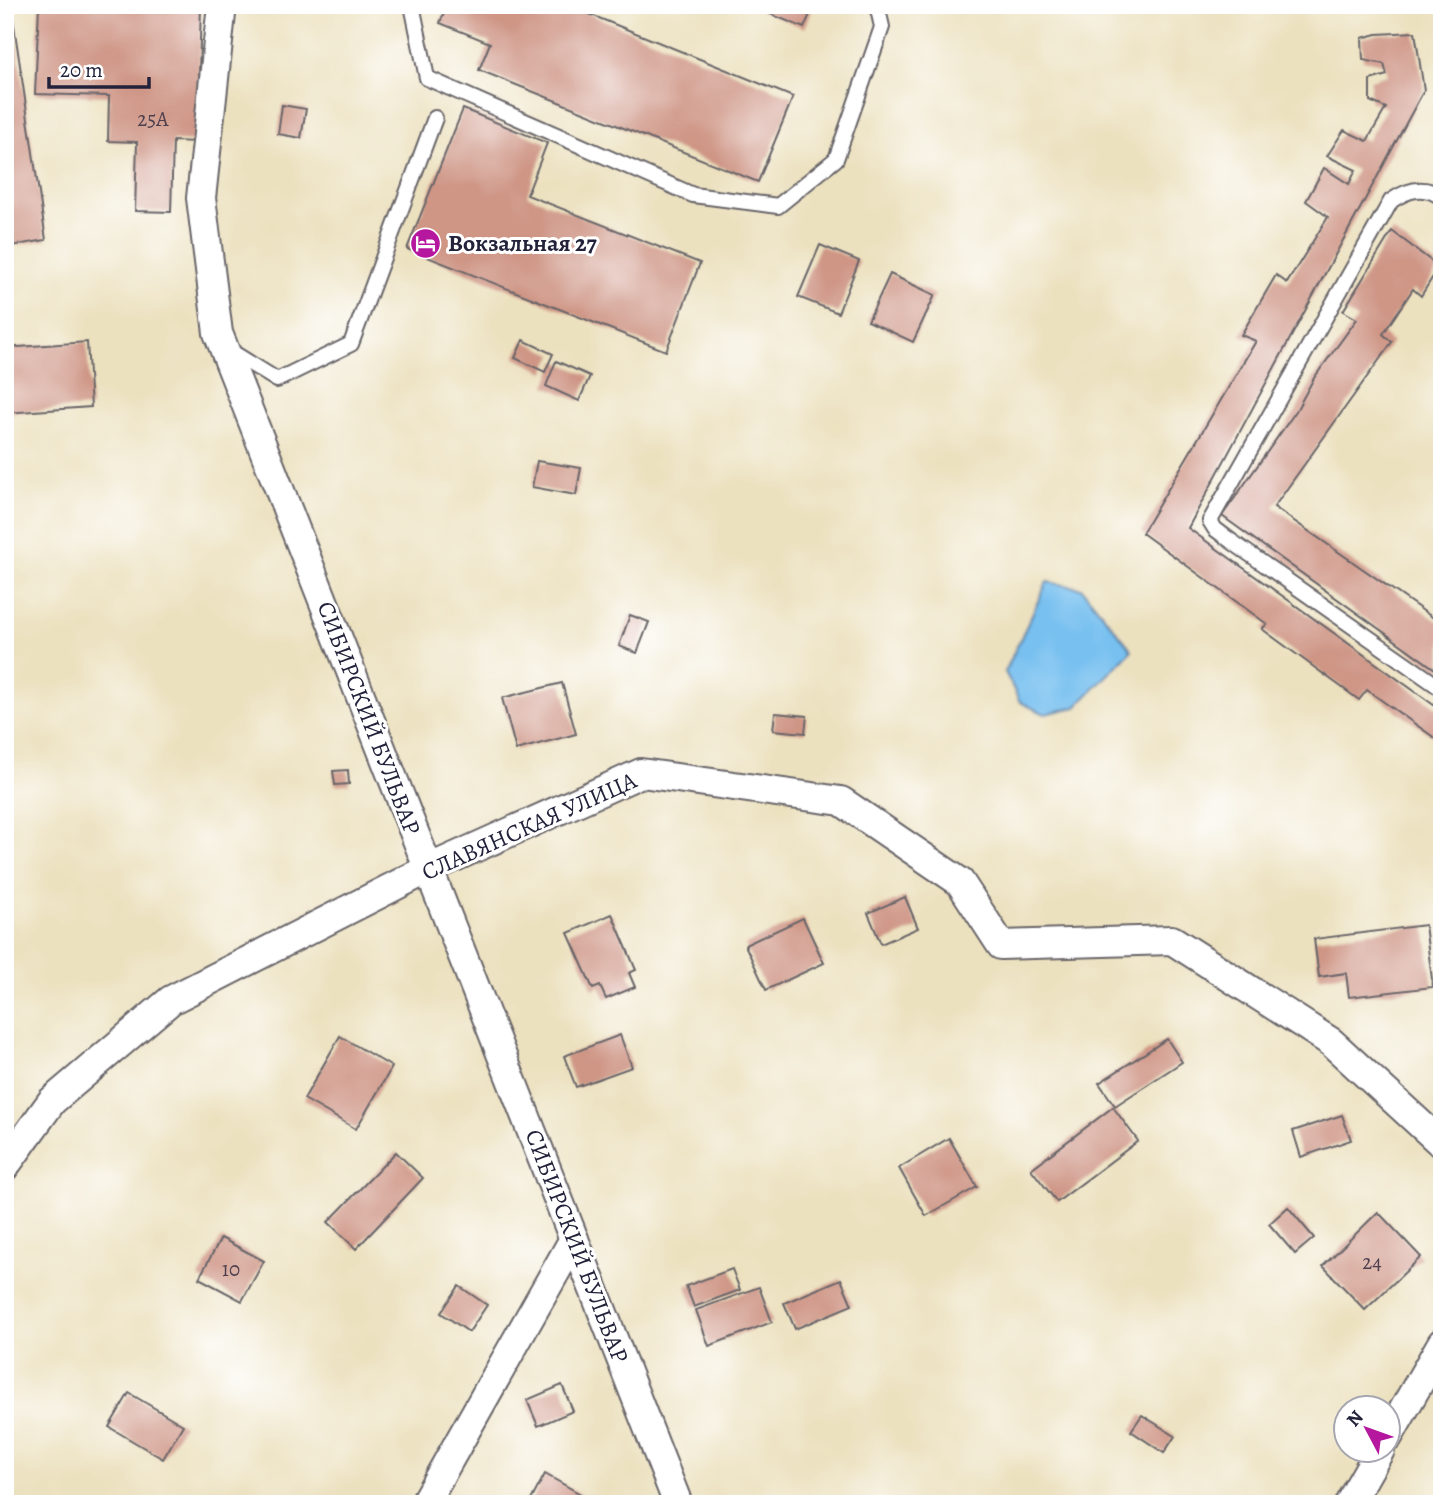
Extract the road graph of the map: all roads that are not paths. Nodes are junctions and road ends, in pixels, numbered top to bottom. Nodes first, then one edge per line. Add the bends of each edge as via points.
1 (222, 5) edge
2 (412, 5) edge
3 (877, 5) edge
4 (435, 118) dead end
5 (1442, 198) edge
6 (223, 346) junction
7 (1442, 689) edge
8 (428, 869) junction
9 (1442, 1144) edge
10 (5, 1167) edge
11 (574, 1239) junction
12 (1442, 1343) edge
13 (1402, 1413) edge
14 (1372, 1464) edge
15 (424, 1504) edge
16 (678, 1504) edge
17 (1349, 1504) edge

1 - 6 street, СИБИРСКИЙ БУЛЬВАР via 201,198
2 - 3 lane via 427,78 693,195 778,206 835,159 882,27
4 - 6 lane via 351,344 277,380
5 - 7 lane via 1421,189 1405,191 1391,201 1210,521 1214,529
6 - 8 street, СИБИРСКИЙ БУЛЬВАР
8 - 9 street, СЛАВЯНСКАЯ УЛИЦА via 641,773 841,801 960,882 1001,945 1172,940 1331,1042
8 - 10 street, СЛАВЯНСКАЯ УЛИЦА via 171,1000 52,1101
8 - 11 street, СИБИРСКИЙ БУЛЬВАР
11 - 15 street
11 - 16 street, СИБИРСКИЙ БУЛЬВАР
12 - 13 street
14 - 17 street

